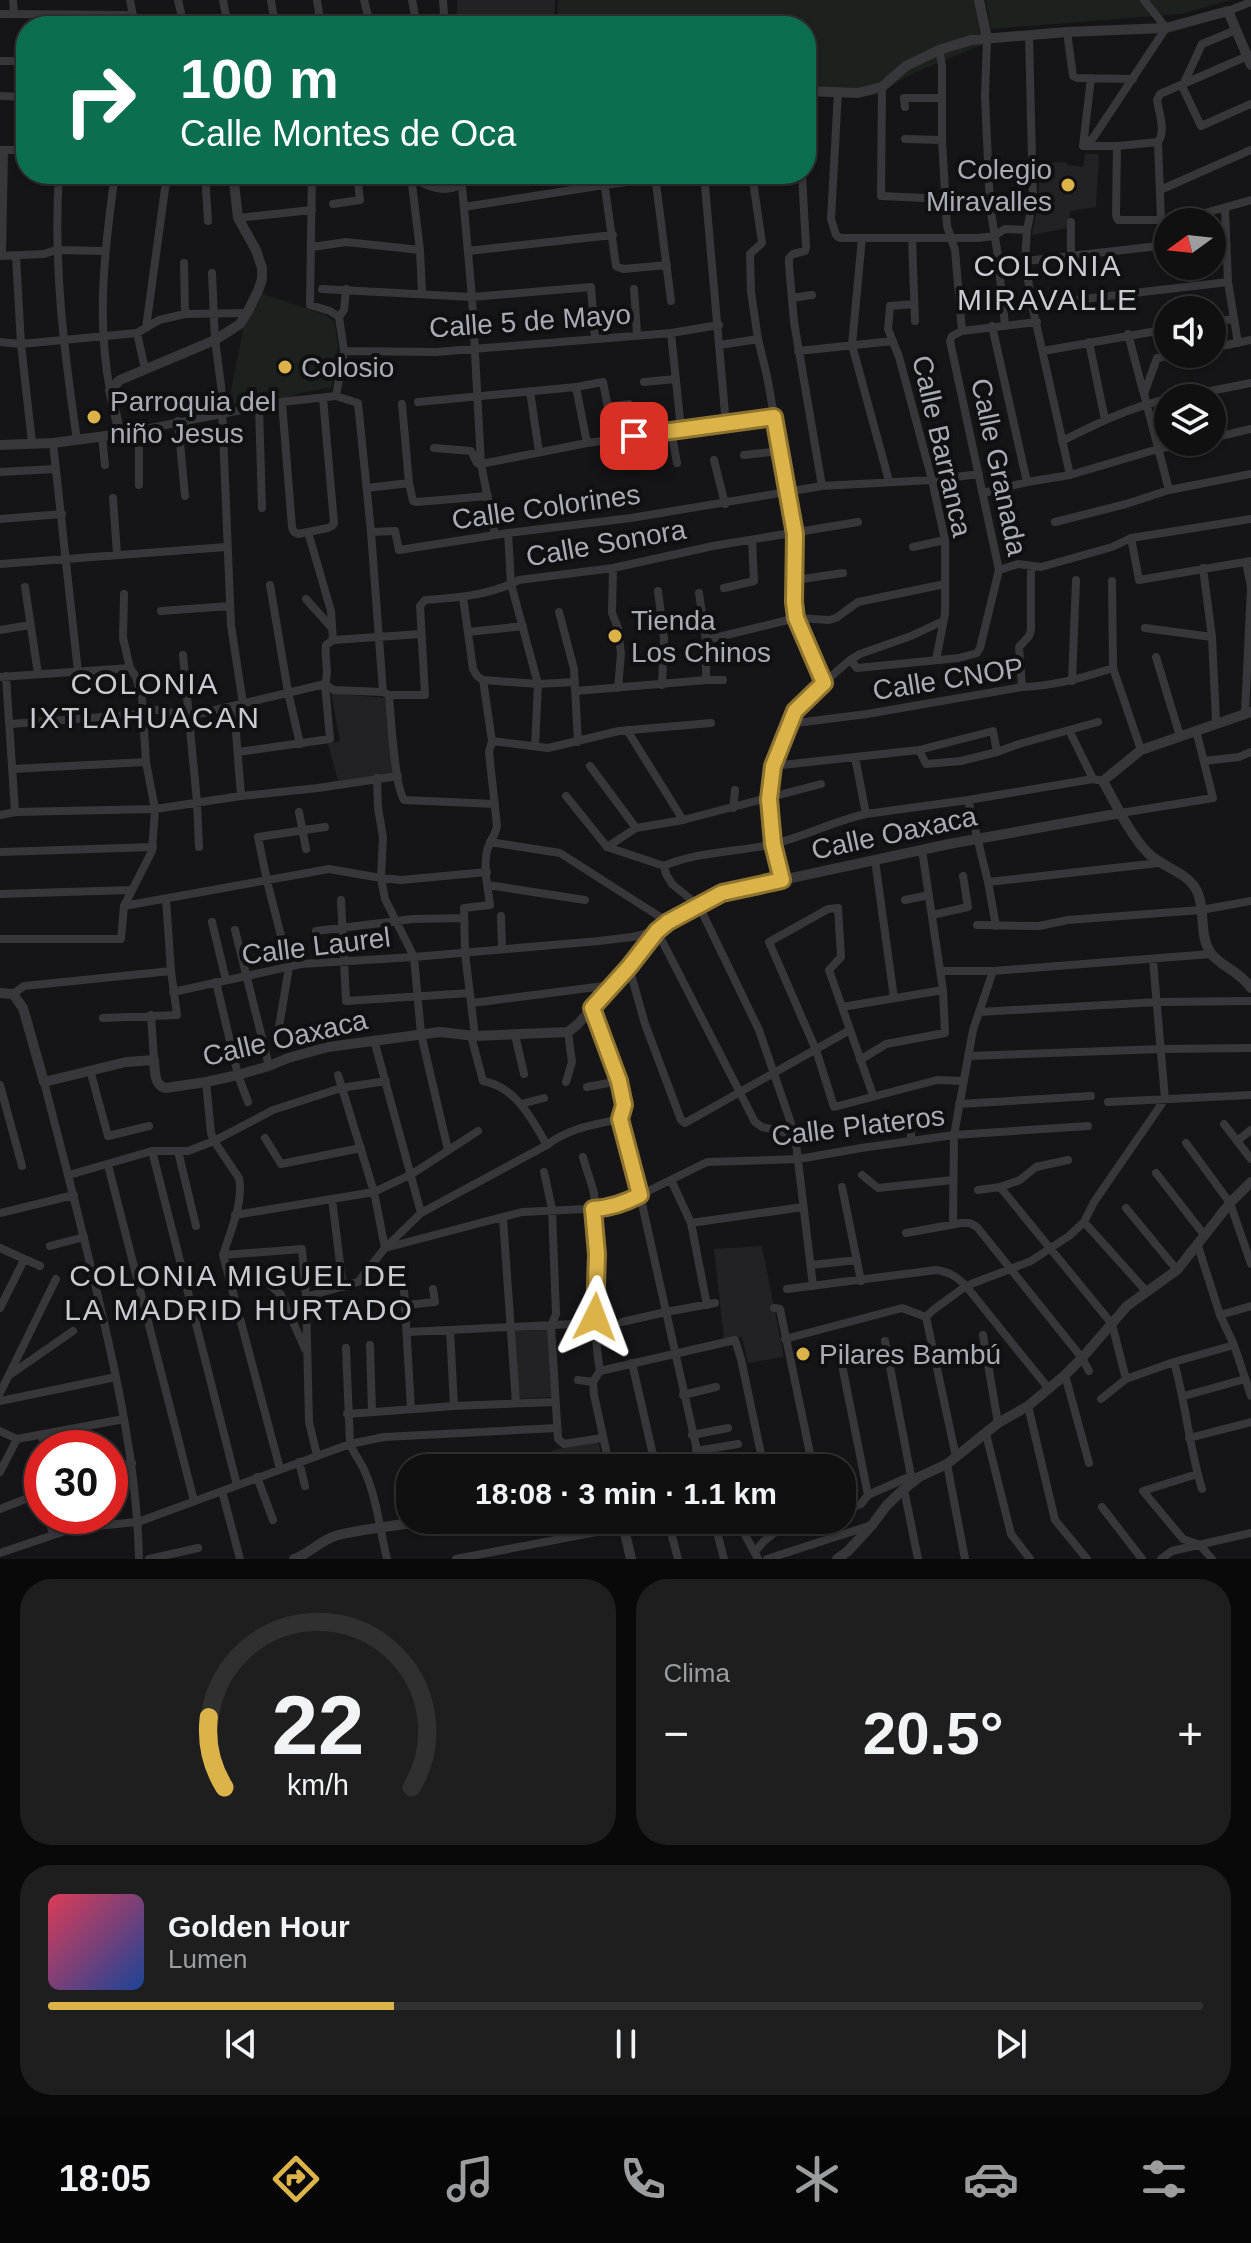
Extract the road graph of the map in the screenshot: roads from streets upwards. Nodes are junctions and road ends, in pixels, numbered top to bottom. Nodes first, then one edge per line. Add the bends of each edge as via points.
1 (13, 0) edge
2 (130, 0) edge
3 (979, 0) edge
4 (1144, 0) edge
5 (1251, 2) edge
6 (1228, 11) junction
7 (0, 14) edge
8 (14, 14) junction
9 (133, 15) joint
10 (1166, 28) junction
11 (1236, 30) junction
12 (1067, 32) junction
13 (1029, 35) junction
14 (987, 38) junction
15 (939, 50) junction
16 (1250, 59) edge
17 (1091, 78) junction
18 (1133, 79) junction
19 (1182, 86) junction
20 (882, 87) junction
21 (816, 91) edge
22 (838, 92) junction
23 (941, 98) junction
24 (1251, 104) edge
25 (905, 107) dead end
26 (905, 139) dead end
27 (942, 140) junction
28 (1158, 142) junction
29 (1083, 146) junction
30 (1117, 146) junction
31 (2, 150) edge
32 (1251, 150) edge
33 (59, 184) edge
34 (114, 184) edge
35 (166, 184) edge
36 (206, 184) edge
37 (233, 184) edge
38 (312, 184) edge
39 (358, 184) edge
40 (410, 184) edge
41 (431, 184) edge
42 (610, 184) edge
43 (657, 184) edge
44 (705, 184) edge
45 (753, 184) edge
46 (803, 184) edge
47 (604, 185) junction
48 (462, 186) joint
49 (1160, 190) junction
50 (946, 199) junction
51 (1251, 200) edge
52 (333, 204) dead end
53 (464, 207) junction
54 (1160, 208) edge
55 (1225, 208) edge
56 (312, 210) junction
57 (238, 218) junction
58 (1154, 220) edge
59 (208, 221) dead end
60 (1071, 222) dead end
61 (1027, 230) junction
62 (613, 235) junction
63 (994, 236) junction
64 (862, 238) junction
65 (912, 238) junction
66 (952, 239) junction
67 (1226, 239) edge
68 (1154, 246) edge
69 (312, 247) junction
70 (56, 250) junction
71 (420, 250) junction
72 (105, 251) junction
73 (468, 251) junction
74 (1, 256) edge
75 (16, 256) junction
76 (1071, 256) junction
77 (1025, 261) junction
78 (184, 263) dead end
79 (667, 265) junction
80 (212, 273) dead end
81 (1228, 282) junction
82 (322, 289) dead end
83 (346, 289) junction
84 (634, 289) dead end
85 (422, 293) junction
86 (812, 295) dead end
87 (472, 297) junction
88 (792, 298) junction
89 (671, 301) dead end
90 (914, 304) junction
91 (1032, 305) junction
92 (214, 312) junction
93 (247, 313) junction
94 (185, 314) junction
95 (339, 317) junction
96 (1233, 319) junction
97 (1226, 320) edge
98 (915, 321) dead end
99 (1037, 322) junction
100 (719, 325) junction
101 (1005, 325) junction
102 (992, 326) junction
103 (146, 328) junction
104 (962, 331) junction
105 (1154, 331) edge
106 (137, 333) junction
107 (671, 333) junction
108 (637, 334) junction
109 (1128, 334) junction
110 (104, 336) junction
111 (595, 338) junction
112 (758, 339) junction
113 (63, 340) junction
114 (215, 340) junction
115 (1251, 340) edge
116 (893, 341) junction
117 (0, 342) edge
118 (1089, 342) junction
119 (1238, 343) junction
120 (21, 344) junction
121 (720, 345) junction
122 (852, 345) junction
123 (1226, 345) edge
124 (475, 349) junction
125 (344, 351) junction
126 (798, 351) junction
127 (1043, 351) junction
128 (1154, 366) edge
129 (145, 369) junction
130 (676, 379) junction
131 (644, 382) dead end
132 (1251, 383) edge
133 (576, 387) junction
134 (1226, 388) edge
135 (110, 390) junction
136 (530, 391) junction
137 (1144, 394) junction
138 (336, 396) junction
139 (478, 396) junction
140 (323, 398) junction
141 (282, 402) junction
142 (418, 402) dead end
143 (1154, 403) edge
144 (402, 404) dead end
145 (1146, 405) junction
146 (259, 406) junction
147 (609, 407) junction
148 (222, 414) junction
149 (774, 417) junction
150 (1105, 420) junction
151 (178, 421) junction
152 (726, 425) junction
153 (1251, 429) edge
154 (139, 430) junction
155 (676, 430) junction
156 (120, 434) junction
157 (1154, 434) edge
158 (1226, 435) edge
159 (634, 436) junction
160 (102, 437) junction
161 (614, 439) junction
162 (77, 440) junction
163 (1062, 441) junction
164 (32, 443) junction
165 (53, 443) junction
166 (587, 443) junction
167 (0, 445) edge
168 (434, 448) dead end
169 (1154, 450) edge
170 (781, 451) junction
171 (539, 452) junction
172 (744, 455) dead end
173 (1160, 456) edge
174 (714, 460) dead end
175 (677, 463) dead end
176 (481, 464) junction
177 (105, 465) dead end
178 (55, 469) junction
179 (0, 472) edge
180 (979, 474) junction
181 (1251, 474) edge
182 (1070, 475) junction
183 (932, 480) junction
184 (889, 481) junction
185 (1027, 482) junction
186 (409, 483) junction
187 (139, 485) dead end
188 (822, 486) junction
189 (367, 488) junction
190 (1169, 490) junction
191 (788, 493) junction
192 (983, 493) junction
193 (185, 496) dead end
194 (488, 496) junction
195 (113, 498) dead end
196 (725, 504) junction
197 (262, 508) dead end
198 (62, 514) junction
199 (0, 519) edge
200 (1251, 519) edge
201 (858, 522) dead end
202 (1055, 522) dead end
203 (308, 532) junction
204 (371, 532) junction
205 (508, 533) junction
206 (795, 534) junction
207 (495, 535) junction
208 (1131, 538) junction
209 (752, 540) junction
210 (945, 540) junction
211 (226, 547) junction
212 (913, 547) dead end
213 (117, 554) junction
214 (66, 559) junction
215 (1248, 562) edge
216 (0, 564) edge
217 (1031, 567) junction
218 (613, 568) junction
219 (1203, 568) junction
220 (999, 570) junction
221 (843, 573) dead end
222 (796, 580) junction
223 (1076, 580) dead end
224 (1112, 581) dead end
225 (511, 584) junction
226 (945, 584) junction
227 (270, 585) dead end
228 (25, 587) dead end
229 (724, 588) dead end
230 (658, 591) dead end
231 (699, 593) dead end
232 (124, 594) dead end
233 (463, 597) junction
234 (306, 599) dead end
235 (230, 606) junction
236 (161, 611) dead end
237 (559, 612) dead end
238 (796, 618) junction
239 (943, 621) junction
240 (30, 625) junction
241 (523, 626) junction
242 (332, 628) junction
243 (1145, 628) dead end
244 (0, 630) edge
245 (468, 632) junction
246 (421, 634) junction
247 (379, 636) junction
248 (1212, 637) junction
249 (333, 640) junction
250 (706, 640) junction
251 (183, 655) dead end
252 (1156, 657) dead end
253 (850, 660) junction
254 (936, 660) junction
255 (130, 668) junction
256 (1113, 668) junction
257 (78, 672) junction
258 (38, 674) junction
259 (3, 676) edge
260 (483, 680) junction
261 (706, 680) junction
262 (723, 680) dead end
263 (1072, 681) junction
264 (824, 683) junction
265 (325, 684) junction
266 (538, 684) junction
267 (662, 685) junction
268 (575, 686) junction
269 (1022, 687) junction
270 (618, 688) junction
271 (288, 692) junction
272 (386, 694) junction
273 (243, 704) junction
274 (234, 707) junction
275 (1248, 713) edge
276 (142, 714) junction
277 (190, 716) junction
278 (1098, 722) dead end
279 (1216, 722) junction
280 (711, 723) dead end
281 (11, 724) junction
282 (788, 724) junction
283 (627, 730) junction
284 (1069, 730) junction
285 (1196, 730) junction
286 (1180, 736) junction
287 (492, 741) junction
288 (578, 742) junction
289 (300, 744) junction
290 (535, 746) junction
291 (919, 750) junction
292 (1141, 750) junction
293 (238, 752) junction
294 (997, 752) junction
295 (1251, 752) edge
296 (855, 757) junction
297 (1204, 761) junction
298 (146, 762) junction
299 (590, 766) dead end
300 (773, 766) junction
301 (12, 769) junction
302 (398, 776) junction
303 (377, 778) junction
304 (1098, 780) junction
305 (821, 784) dead end
306 (735, 790) dead end
307 (241, 796) junction
308 (566, 796) dead end
309 (769, 799) junction
310 (968, 800) junction
311 (197, 802) junction
312 (495, 804) junction
313 (733, 808) junction
314 (155, 809) junction
315 (15, 812) junction
316 (299, 812) dead end
317 (1121, 813) junction
318 (866, 814) junction
319 (0, 815) edge
320 (683, 820) junction
321 (325, 827) dead end
322 (636, 828) junction
323 (302, 831) junction
324 (978, 839) junction
325 (490, 842) junction
326 (773, 844) junction
327 (153, 847) junction
328 (199, 847) dead end
329 (607, 847) junction
330 (306, 849) dead end
331 (922, 850) junction
332 (0, 852) edge
333 (875, 860) junction
334 (1159, 863) junction
335 (664, 866) junction
336 (487, 872) junction
337 (963, 876) dead end
338 (381, 878) junction
339 (782, 880) junction
340 (267, 881) junction
341 (988, 882) junction
342 (488, 885) junction
343 (132, 890) junction
344 (0, 894) edge
345 (929, 895) junction
346 (166, 899) junction
347 (341, 900) dead end
348 (585, 900) dead end
349 (905, 900) dead end
350 (1251, 901) edge
351 (124, 906) junction
352 (699, 906) junction
353 (1201, 910) junction
354 (932, 915) junction
355 (501, 916) dead end
356 (463, 918) junction
357 (212, 922) dead end
358 (395, 922) junction
359 (668, 922) junction
360 (977, 925) dead end
361 (996, 926) junction
362 (342, 928) junction
363 (235, 930) dead end
364 (316, 931) dead end
365 (657, 931) junction
366 (0, 939) edge
367 (502, 949) junction
368 (465, 953) junction
369 (1211, 954) junction
370 (414, 957) junction
371 (1153, 960) junction
372 (344, 962) junction
373 (289, 967) junction
374 (629, 967) junction
375 (171, 971) junction
376 (941, 971) junction
377 (993, 971) junction
378 (247, 975) junction
379 (226, 980) junction
380 (216, 982) junction
381 (612, 985) junction
382 (1251, 988) edge
383 (943, 990) junction
384 (173, 992) junction
385 (0, 993) edge
386 (470, 993) junction
387 (13, 994) junction
388 (418, 996) junction
389 (894, 998) junction
390 (1251, 1001) edge
391 (1158, 1002) junction
392 (472, 1003) junction
393 (842, 1007) junction
394 (592, 1008) junction
395 (979, 1012) junction
396 (151, 1015) junction
397 (103, 1018) dead end
398 (279, 1027) dead end
399 (850, 1030) junction
400 (568, 1032) junction
401 (421, 1034) junction
402 (515, 1035) junction
403 (473, 1036) junction
404 (374, 1040) junction
405 (1251, 1048) edge
406 (1161, 1049) junction
407 (816, 1050) junction
408 (968, 1056) junction
409 (154, 1060) junction
410 (860, 1060) junction
411 (269, 1066) junction
412 (90, 1070) junction
413 (524, 1074) dead end
414 (775, 1074) junction
415 (238, 1075) junction
416 (338, 1075) dead end
417 (386, 1081) junction
418 (619, 1081) junction
419 (963, 1081) junction
420 (44, 1082) junction
421 (206, 1082) junction
422 (566, 1082) dead end
423 (0, 1085) edge
424 (587, 1087) dead end
425 (341, 1088) junction
426 (740, 1093) junction
427 (873, 1095) junction
428 (1251, 1095) edge
429 (1091, 1096) dead end
430 (544, 1098) dead end
431 (1165, 1099) junction
432 (248, 1102) dead end
433 (1108, 1102) dead end
434 (521, 1104) junction
435 (959, 1104) junction
436 (911, 1116) dead end
437 (620, 1119) junction
438 (1224, 1124) dead end
439 (149, 1126) dead end
440 (1088, 1126) dead end
441 (1251, 1130) edge
442 (478, 1131) dead end
443 (795, 1135) junction
444 (954, 1135) junction
445 (265, 1138) dead end
446 (214, 1141) junction
447 (911, 1141) junction
448 (1237, 1141) junction
449 (1186, 1143) dead end
450 (547, 1145) junction
451 (361, 1148) junction
452 (448, 1150) junction
453 (152, 1151) junction
454 (178, 1151) junction
455 (583, 1157) dead end
456 (799, 1159) junction
457 (1251, 1159) edge
458 (1068, 1160) dead end
459 (108, 1165) junction
460 (22, 1166) dead end
461 (544, 1172) dead end
462 (1156, 1173) dead end
463 (412, 1174) junction
464 (69, 1175) junction
465 (862, 1175) dead end
466 (671, 1180) junction
467 (953, 1180) junction
468 (1251, 1182) edge
469 (842, 1187) dead end
470 (1000, 1187) junction
471 (978, 1190) dead end
472 (374, 1192) junction
473 (74, 1195) junction
474 (640, 1195) junction
475 (332, 1199) junction
476 (1230, 1203) junction
477 (803, 1207) junction
478 (1126, 1208) dead end
479 (552, 1209) junction
480 (593, 1209) junction
481 (0, 1213) edge
482 (421, 1213) junction
483 (235, 1215) junction
484 (503, 1218) junction
485 (1084, 1222) junction
486 (691, 1223) junction
487 (953, 1224) junction
488 (196, 1226) dead end
489 (906, 1233) dead end
490 (1205, 1236) junction
491 (84, 1237) junction
492 (50, 1246) dead end
493 (1198, 1246) junction
494 (0, 1248) edge
495 (385, 1248) junction
496 (1051, 1248) junction
497 (223, 1255) junction
498 (24, 1260) junction
499 (857, 1260) junction
500 (1251, 1264) edge
501 (811, 1265) junction
502 (40, 1266) dead end
503 (1010, 1269) junction
504 (1177, 1270) junction
505 (245, 1272) dead end
506 (56, 1279) dead end
507 (861, 1281) junction
508 (813, 1286) junction
509 (966, 1286) junction
510 (343, 1287) junction
511 (433, 1289) dead end
512 (787, 1289) dead end
513 (404, 1290) dead end
514 (1146, 1291) junction
515 (306, 1297) junction
516 (435, 1302) junction
517 (406, 1305) junction
518 (1251, 1306) edge
519 (0, 1308) edge
520 (777, 1308) dead end
521 (666, 1312) junction
522 (436, 1313) dead end
523 (1220, 1315) junction
524 (926, 1317) junction
525 (622, 1322) dead end
526 (574, 1324) dead end
527 (1112, 1324) junction
528 (551, 1326) junction
529 (510, 1327) junction
530 (450, 1330) junction
531 (73, 1331) dead end
532 (408, 1332) junction
533 (983, 1335) dead end
534 (785, 1339) junction
535 (885, 1341) dead end
536 (370, 1345) dead end
537 (1234, 1345) junction
538 (346, 1348) dead end
539 (306, 1351) junction
540 (674, 1354) junction
541 (840, 1355) dead end
542 (1082, 1358) junction
543 (1174, 1362) junction
544 (632, 1363) junction
545 (600, 1371) junction
546 (1089, 1371) dead end
547 (1065, 1375) junction
548 (8, 1376) junction
549 (116, 1377) junction
550 (1126, 1379) junction
551 (1245, 1379) junction
552 (578, 1380) dead end
553 (593, 1382) junction
554 (716, 1387) dead end
555 (1049, 1389) junction
556 (0, 1393) edge
557 (683, 1395) junction
558 (1184, 1396) junction
559 (1251, 1396) edge
560 (1101, 1399) dead end
561 (0, 1401) edge
562 (555, 1402) junction
563 (516, 1403) junction
564 (454, 1406) junction
565 (1028, 1406) junction
566 (411, 1409) junction
567 (372, 1412) junction
568 (347, 1414) junction
569 (124, 1419) junction
570 (1251, 1422) edge
571 (998, 1423) junction
572 (557, 1428) junction
573 (728, 1428) dead end
574 (66, 1430) edge
575 (0, 1431) edge
576 (986, 1434) junction
577 (692, 1435) junction
578 (24, 1438) edge
579 (602, 1438) junction
580 (1189, 1438) junction
581 (17, 1439) junction
582 (350, 1444) junction
583 (738, 1444) dead end
584 (696, 1451) junction
585 (606, 1454) edge
586 (653, 1454) edge
587 (697, 1454) edge
588 (761, 1454) edge
589 (810, 1454) edge
590 (317, 1455) junction
591 (956, 1457) junction
592 (299, 1462) junction
593 (132, 1463) junction
594 (1089, 1463) dead end
595 (128, 1464) edge
596 (947, 1464) junction
597 (280, 1469) junction
598 (0, 1472) edge
599 (1197, 1474) junction
600 (257, 1477) junction
601 (915, 1477) junction
602 (237, 1485) junction
603 (305, 1486) dead end
604 (904, 1489) junction
605 (1202, 1489) dead end
606 (222, 1491) junction
607 (868, 1495) junction
608 (24, 1500) edge
609 (194, 1501) junction
610 (856, 1506) edge
611 (1102, 1507) dead end
612 (0, 1509) edge
613 (273, 1520) dead end
614 (138, 1522) junction
615 (128, 1523) edge
616 (872, 1525) junction
617 (396, 1526) edge
618 (380, 1529) junction
619 (1251, 1533) edge
620 (53, 1534) edge
621 (575, 1534) edge
622 (625, 1534) edge
623 (671, 1534) edge
624 (718, 1534) edge
625 (744, 1534) edge
626 (773, 1534) edge
627 (1200, 1545) junction
628 (198, 1548) dead end
629 (4, 1554) edge
630 (756, 1556) edge
631 (139, 1559) edge
632 (149, 1559) edge
633 (240, 1559) edge
634 (294, 1559) edge
635 (387, 1559) edge
636 (456, 1559) edge
637 (631, 1559) edge
638 (678, 1559) edge
639 (724, 1559) edge
640 (767, 1559) edge
641 (837, 1559) edge
642 (918, 1559) edge
643 (965, 1559) edge
644 (1030, 1559) edge
645 (1087, 1559) edge
646 (1142, 1559) edge
647 (1161, 1559) edge
648 (1212, 1559) edge

1 - 8 street
2 - 9 street
3 - 14 street
4 - 10 street
5 - 6 street
6 - 10 street
6 - 11 street
7 - 8 street
8 - 9 street
10 - 12 street
10 - 18 street
11 - 16 street
11 - 19 street via 1202,44
12 - 13 street
12 - 17 street via 1073,76
13 - 14 street
13 - 61 street via 1033,200
14 - 15 street
14 - 63 street via 985,96
15 - 20 street via 906,66
15 - 23 street
16 - 19 street
17 - 18 street
17 - 29 street
18 - 29 street
19 - 24 street via 1201,126
19 - 28 street via 1157,100 1163,132
20 - 22 street
20 - 50 street via 881,196
21 - 22 street
22 - 64 street via 831,219 840,238
23 - 25 street via 904,98
23 - 27 street
26 - 27 street
27 - 50 street
28 - 30 street
28 - 49 street
29 - 30 street
30 - 58 street via 1118,220
31 - 74 street
32 - 49 street
33 - 70 street
34 - 72 street
35 - 103 street
36 - 59 street
37 - 57 street
38 - 56 street
39 - 52 street via 360,200
40 - 71 street
41 - 48 street
42 - 47 street
43 - 79 street
44 - 100 street
45 - 112 street via 762,243 750,254
46 - 88 street via 806,247 789,258
47 - 53 street
47 - 62 street
48 - 53 street
49 - 54 street
50 - 66 street
51 - 55 street
53 - 73 street
56 - 57 street
56 - 69 street
57 - 93 street via 262,268
60 - 76 street
61 - 63 street via 1005,229
61 - 77 street
62 - 73 street
62 - 79 street via 616,266
63 - 66 street
63 - 101 street
64 - 65 street
64 - 122 street
65 - 66 street
65 - 90 street, Calle Barranca
66 - 104 street
67 - 81 street
68 - 76 street
69 - 71 street via 346,242
69 - 95 street via 310,305
70 - 72 street
70 - 75 street
70 - 113 street
71 - 85 street
72 - 110 street
73 - 87 street
74 - 75 street
75 - 120 street
76 - 77 street
77 - 91 street
78 - 94 street
79 - 89 street
80 - 92 street
81 - 91 street
81 - 96 street
82 - 83 street
83 - 85 street
83 - 95 street
84 - 108 street
85 - 87 street
86 - 88 street
87 - 111 street via 591,287
87 - 124 street
88 - 126 street
90 - 98 street, Calle Barranca
90 - 116 street, Calle Barranca via 890,306
91 - 99 street
92 - 93 street
92 - 94 street
92 - 114 street
93 - 114 street
94 - 103 street
95 - 125 street
96 - 97 street
96 - 119 street
99 - 101 street
99 - 127 street
100 - 107 street, Calle 5 de Mayo
100 - 121 street
101 - 102 street
102 - 104 street
102 - 185 street
103 - 106 street
104 - 180 street, Calle Granada via 950,341
105 - 109 street
106 - 110 street
106 - 129 street
107 - 108 street, Calle 5 de Mayo
107 - 130 street
108 - 111 street, Calle 5 de Mayo
109 - 118 street
109 - 137 street
110 - 113 street
110 - 135 street
111 - 124 street, Calle 5 de Mayo
112 - 121 street
112 - 149 street
113 - 120 street
113 - 162 street
114 - 129 street
114 - 148 street
115 - 119 street
116 - 122 street
116 - 183 street, Calle Barranca
117 - 120 street
118 - 127 street
118 - 150 street
119 - 123 street
120 - 164 street
121 - 152 street
122 - 126 street
122 - 184 street
124 - 125 street, Calle 5 de Mayo
124 - 139 street
125 - 138 street
126 - 188 street
127 - 163 street
128 - 137 street
129 - 135 street
130 - 131 street
130 - 155 street
132 - 134 street
133 - 136 street
133 - 147 street via 603,382
133 - 166 street
135 - 156 street
136 - 139 street
136 - 171 street
137 - 145 street
138 - 140 street
138 - 189 street via 360,406
139 - 142 street
139 - 176 street
140 - 141 street
140 - 203 street via 334,523
141 - 146 street
141 - 203 street via 292,527 298,534
143 - 145 street
144 - 186 street
145 - 150 street
145 - 157 street
146 - 148 street
146 - 197 street
147 - 159 street via 629,404
147 - 161 street
148 - 151 street
148 - 211 street
149 - 152 street
149 - 170 street
150 - 163 street
151 - 154 street
151 - 193 street
152 - 155 street
153 - 158 street
154 - 156 street
154 - 187 street
155 - 159 street
155 - 175 street
156 - 160 street
159 - 161 street
160 - 162 street
160 - 177 street
161 - 166 street
162 - 165 street
163 - 182 street
164 - 165 street
164 - 167 street
165 - 178 street
166 - 171 street
168 - 176 street via 471,451
169 - 182 street
170 - 172 street
170 - 191 street
171 - 176 street
173 - 190 street
174 - 196 street
176 - 194 street
178 - 179 street
178 - 198 street
180 - 183 street, Calle Colorines
180 - 192 street, Calle Granada
181 - 190 street
182 - 185 street
183 - 184 street, Calle Colorines
183 - 210 street, Calle Barranca
184 - 188 street, Calle Colorines
185 - 192 street
186 - 189 street
186 - 194 street via 417,502
188 - 191 street, Calle Colorines
189 - 204 street
190 - 202 street
191 - 196 street, Calle Colorines
191 - 206 street
192 - 220 street, Calle Granada
194 - 207 street
195 - 213 street
196 - 205 street, Calle Colorines
198 - 199 street
198 - 214 street
200 - 208 street
201 - 206 street, Calle Sonora
203 - 242 street
204 - 207 street, Calle Colorines via 395,531 399,550
204 - 247 street
205 - 207 street, Calle Colorines
205 - 225 street
206 - 209 street, Calle Sonora
206 - 222 street
208 - 217 street
208 - 219 street via 1139,580
209 - 218 street, Calle Sonora
209 - 229 street via 754,581
210 - 212 street
210 - 226 street, Calle Barranca
211 - 213 street
211 - 235 street
213 - 214 street
214 - 216 street
214 - 257 street
215 - 219 street
215 - 275 street
217 - 220 street via 1018,564
217 - 269 street via 1031,630 1019,647
218 - 225 street, Calle Sonora
218 - 270 street via 612,613 621,654
219 - 248 street
220 - 254 street, Calle Granada via 977,653
221 - 222 street
222 - 238 street
223 - 263 street
224 - 256 street
225 - 233 street, Calle Sonora
225 - 241 street
226 - 238 street via 858,602 829,620
226 - 239 street, Calle Barranca
227 - 271 street
228 - 240 street
230 - 267 street
231 - 250 street
232 - 255 street via 123,638
233 - 245 street
233 - 246 street, Calle Sonora via 425,600 420,606
234 - 242 street
235 - 236 street
235 - 273 street
237 - 268 street
238 - 250 street
238 - 264 street
239 - 253 street
239 - 254 street, Calle Barranca
240 - 244 street
240 - 258 street
241 - 245 street
241 - 266 street
242 - 249 street
243 - 248 street
245 - 260 street via 473,669
246 - 247 street
246 - 272 street via 425,695
247 - 249 street
247 - 272 street
248 - 279 street
249 - 265 street via 326,645
250 - 261 street
251 - 277 street
252 - 286 street
253 - 254 street via 857,668
253 - 264 street
255 - 257 street
255 - 276 street via 142,698
256 - 263 street, Calle CNOP
256 - 292 street
257 - 258 street
258 - 259 street
259 - 281 street
260 - 266 street
260 - 287 street
261 - 262 street
261 - 267 street
263 - 269 street, Calle CNOP
264 - 282 street
265 - 271 street
265 - 272 street via 334,690
265 - 289 street via 331,735
266 - 268 street
266 - 290 street
267 - 270 street
268 - 270 street
268 - 288 street
269 - 282 street, Calle CNOP
271 - 273 street
271 - 289 street
272 - 302 street
273 - 274 street
274 - 277 street
274 - 293 street
275 - 279 street
276 - 277 street via 152,709
276 - 281 street
276 - 298 street
277 - 311 street
278 - 284 street
279 - 285 street
280 - 283 street
281 - 301 street
282 - 300 street
283 - 288 street
283 - 320 street
284 - 294 street
284 - 304 street
285 - 286 street
285 - 297 street
286 - 292 street
287 - 290 street
287 - 312 street
288 - 290 street
289 - 293 street
291 - 294 street via 926,764
291 - 294 street via 993,731
291 - 296 street
292 - 304 street
293 - 307 street
295 - 297 street
296 - 300 street
296 - 318 street
297 - 317 street, Calle Oaxaca via 1213,798
298 - 301 street
298 - 314 street
299 - 322 street
300 - 309 street
301 - 315 street
302 - 303 street
302 - 312 street via 404,800
303 - 307 street
303 - 338 street
304 - 310 street
304 - 317 street
305 - 309 street
306 - 313 street
307 - 311 street
308 - 329 street
309 - 313 street
309 - 326 street
310 - 318 street
310 - 324 street
311 - 314 street
311 - 328 street
312 - 325 street via 497,826
313 - 320 street
314 - 315 street
314 - 327 street
315 - 319 street
316 - 323 street
317 - 324 street, Calle Oaxaca
317 - 334 street
318 - 326 street
320 - 322 street
321 - 323 street
322 - 329 street
323 - 330 street
323 - 340 street via 258,837
324 - 331 street, Calle Oaxaca
324 - 341 street
325 - 336 street
325 - 359 street via 560,853
326 - 335 street
326 - 339 street
327 - 332 street
327 - 343 street
329 - 335 street
331 - 333 street, Calle Oaxaca
331 - 345 street
333 - 339 street, Calle Oaxaca
333 - 389 street
334 - 341 street
334 - 353 street via 1193,884
335 - 352 street via 672,884
336 - 338 street
336 - 342 street
337 - 354 street via 968,907
338 - 340 street via 329,869
338 - 358 street
339 - 352 street, Calle Oaxaca via 722,893
340 - 346 street
340 - 373 street
341 - 361 street
342 - 348 street
342 - 356 street via 490,905 464,908
343 - 344 street
343 - 351 street
345 - 349 street
345 - 354 street
346 - 351 street
346 - 375 street
347 - 362 street
350 - 353 street
351 - 366 street via 121,939
352 - 359 street, Calle Oaxaca
352 - 414 street
353 - 361 street
353 - 369 street
354 - 376 street
355 - 367 street
356 - 358 street
356 - 368 street
357 - 379 street
358 - 362 street
358 - 370 street
359 - 365 street, Calle Oaxaca
360 - 361 street
362 - 364 street
362 - 372 street
363 - 378 street
365 - 367 street, Calle Laurel
365 - 374 street, Calle Oaxaca
365 - 426 street
367 - 368 street, Calle Laurel
368 - 370 street, Calle Laurel
368 - 386 street
369 - 371 street
369 - 382 street
370 - 372 street, Calle Laurel
370 - 388 street
371 - 377 street
371 - 391 street
372 - 373 street, Calle Laurel
372 - 388 street via 346,1001
373 - 378 street, Calle Laurel
373 - 398 street
374 - 381 street, Calle Oaxaca
374 - 426 street via 681,1120 689,1122
375 - 384 street
375 - 387 street via 24,986
376 - 377 street
376 - 383 street
377 - 395 street
378 - 379 street, Calle Laurel
378 - 411 street
379 - 380 street, Calle Laurel
380 - 384 street, Calle Laurel
380 - 415 street
381 - 392 street
381 - 394 street, Calle Oaxaca
383 - 389 street
383 - 410 street via 945,1033 886,1044
384 - 396 street via 177,1015
385 - 387 street
386 - 388 street
386 - 392 street
387 - 420 street via 23,1008
388 - 401 street
389 - 393 street
390 - 391 street
391 - 395 street
391 - 406 street
392 - 403 street
393 - 399 street
393 - 407 street via 829,970 841,957 838,908 769,942
394 - 400 street, Calle Oaxaca
394 - 418 street
395 - 408 street
396 - 397 street
396 - 409 street
399 - 407 street
399 - 410 street
400 - 402 street, Calle Oaxaca
400 - 422 street via 572,1062
401 - 403 street, Calle Oaxaca
401 - 404 street, Calle Oaxaca
401 - 452 street
402 - 403 street, Calle Oaxaca
402 - 413 street
403 - 434 street via 483,1081 497,1083
404 - 411 street, Calle Oaxaca via 328,1047
404 - 417 street
405 - 406 street
406 - 408 street
406 - 431 street
407 - 414 street
407 - 427 street via 834,1107
408 - 419 street
409 - 412 street
409 - 421 street, Calle Oaxaca via 162,1088
410 - 427 street
411 - 415 street, Calle Oaxaca
412 - 420 street
412 - 439 street via 108,1136
414 - 426 street
414 - 443 street
415 - 421 street, Calle Oaxaca
415 - 432 street
416 - 425 street
417 - 425 street
417 - 463 street
418 - 424 street
418 - 437 street via 624,1105
419 - 427 street via 937,1080
419 - 435 street
420 - 464 street
421 - 446 street
423 - 460 street
425 - 446 street via 273,1110
425 - 451 street
426 - 443 street via 755,1122
428 - 431 street
429 - 435 street
430 - 434 street
431 - 433 street
431 - 485 street
434 - 450 street
435 - 444 street
436 - 447 street
437 - 450 street via 575,1129
437 - 474 street
438 - 448 street
440 - 444 street, Calle Plateros
441 - 448 street
442 - 452 street
443 - 456 street
444 - 447 street, Calle Plateros
444 - 467 street
445 - 451 street via 281,1164
446 - 454 street
446 - 483 street via 239,1178
447 - 456 street, Calle Plateros
448 - 457 street
449 - 476 street
450 - 482 street
451 - 472 street
452 - 463 street
453 - 454 street
453 - 459 street
453 - 602 street
454 - 488 street
455 - 480 street via 595,1196
456 - 466 street, Calle Plateros via 707,1162
456 - 477 street
458 - 470 street via 1036,1167
459 - 464 street
459 - 609 street
461 - 479 street
462 - 490 street
463 - 472 street
463 - 482 street
464 - 473 street
465 - 467 street via 878,1188
466 - 474 street, Calle Plateros
466 - 486 street
467 - 487 street
468 - 476 street
469 - 499 street
470 - 471 street
470 - 496 street
472 - 475 street
472 - 495 street
473 - 481 street
473 - 491 street
474 - 480 street, Calle Plateros
474 - 521 street
475 - 483 street
475 - 510 street
476 - 490 street
476 - 500 street
477 - 486 street
477 - 501 street
478 - 504 street
479 - 480 street, Calle Plateros
479 - 484 street, Calle Plateros
479 - 528 street via 556,1314
480 - 545 street
482 - 495 street
483 - 497 street
484 - 495 street, Calle Plateros
484 - 529 street
485 - 496 street
485 - 514 street
486 - 521 street via 711,1304
487 - 489 street
487 - 503 street via 977,1227
490 - 493 street
491 - 492 street
491 - 549 street
493 - 504 street
493 - 523 street
494 - 498 street
495 - 510 street via 358,1282
496 - 503 street
496 - 527 street
497 - 515 street via 302,1249
497 - 597 street
498 - 502 street
498 - 519 street
499 - 501 street
499 - 507 street
501 - 508 street
503 - 509 street
503 - 542 street
504 - 514 street
505 - 539 street via 264,1279 281,1295
506 - 548 street
507 - 508 street
507 - 509 street via 936,1270 947,1271
508 - 512 street
509 - 524 street
509 - 555 street
510 - 515 street
511 - 516 street
513 - 517 street
514 - 527 street
515 - 539 street
516 - 517 street
516 - 522 street
517 - 532 street
518 - 523 street
520 - 534 street
521 - 525 street
521 - 540 street
523 - 537 street
524 - 534 street via 902,1308
524 - 591 street
526 - 528 street
527 - 542 street
527 - 550 street
528 - 529 street
528 - 562 street
529 - 530 street
529 - 563 street
530 - 532 street
530 - 564 street
531 - 548 street
532 - 566 street
533 - 571 street
534 - 589 street
535 - 601 street
536 - 567 street
537 - 543 street
537 - 551 street
538 - 568 street
539 - 590 street via 309,1422
540 - 544 street
540 - 557 street
540 - 588 street via 735,1340
541 - 607 street
542 - 546 street
542 - 547 street
543 - 550 street
543 - 558 street
544 - 545 street
544 - 586 street
545 - 553 street
547 - 555 street
547 - 594 street
548 - 556 street
549 - 561 street
549 - 569 street
550 - 560 street
551 - 558 street
551 - 559 street
552 - 553 street
553 - 579 street
554 - 557 street
555 - 565 street
557 - 577 street
558 - 580 street
562 - 563 street
562 - 572 street
563 - 564 street
564 - 566 street
565 - 571 street
565 - 645 street via 1055,1520
566 - 567 street
567 - 568 street
568 - 582 street
569 - 574 street
569 - 593 street
570 - 580 street
571 - 576 street
572 - 579 street via 564,1444
572 - 582 street via 384,1437
573 - 577 street
575 - 581 street
576 - 591 street
576 - 644 street via 1011,1534
577 - 584 street
578 - 581 street
579 - 585 street
580 - 599 street
581 - 598 street
582 - 590 street
582 - 618 street via 364,1469
583 - 584 street
584 - 587 street
590 - 592 street
591 - 596 street
592 - 597 street
592 - 603 street
593 - 595 street
593 - 614 street
596 - 601 street
596 - 643 street
597 - 600 street
599 - 605 street
599 - 627 street via 1143,1491 1183,1539
600 - 602 street
600 - 613 street
601 - 604 street
601 - 607 street
602 - 606 street
604 - 616 street
604 - 642 street
606 - 609 street
606 - 633 street
607 - 610 street
608 - 612 street
609 - 614 street
611 - 646 street
614 - 615 street
614 - 631 street
616 - 640 street
616 - 641 street
617 - 618 street
618 - 634 street via 337,1536
618 - 635 street
619 - 627 street
620 - 629 street
621 - 636 street
622 - 637 street
623 - 638 street
624 - 639 street
625 - 630 street
626 - 630 street
627 - 647 street
627 - 648 street
628 - 632 street

